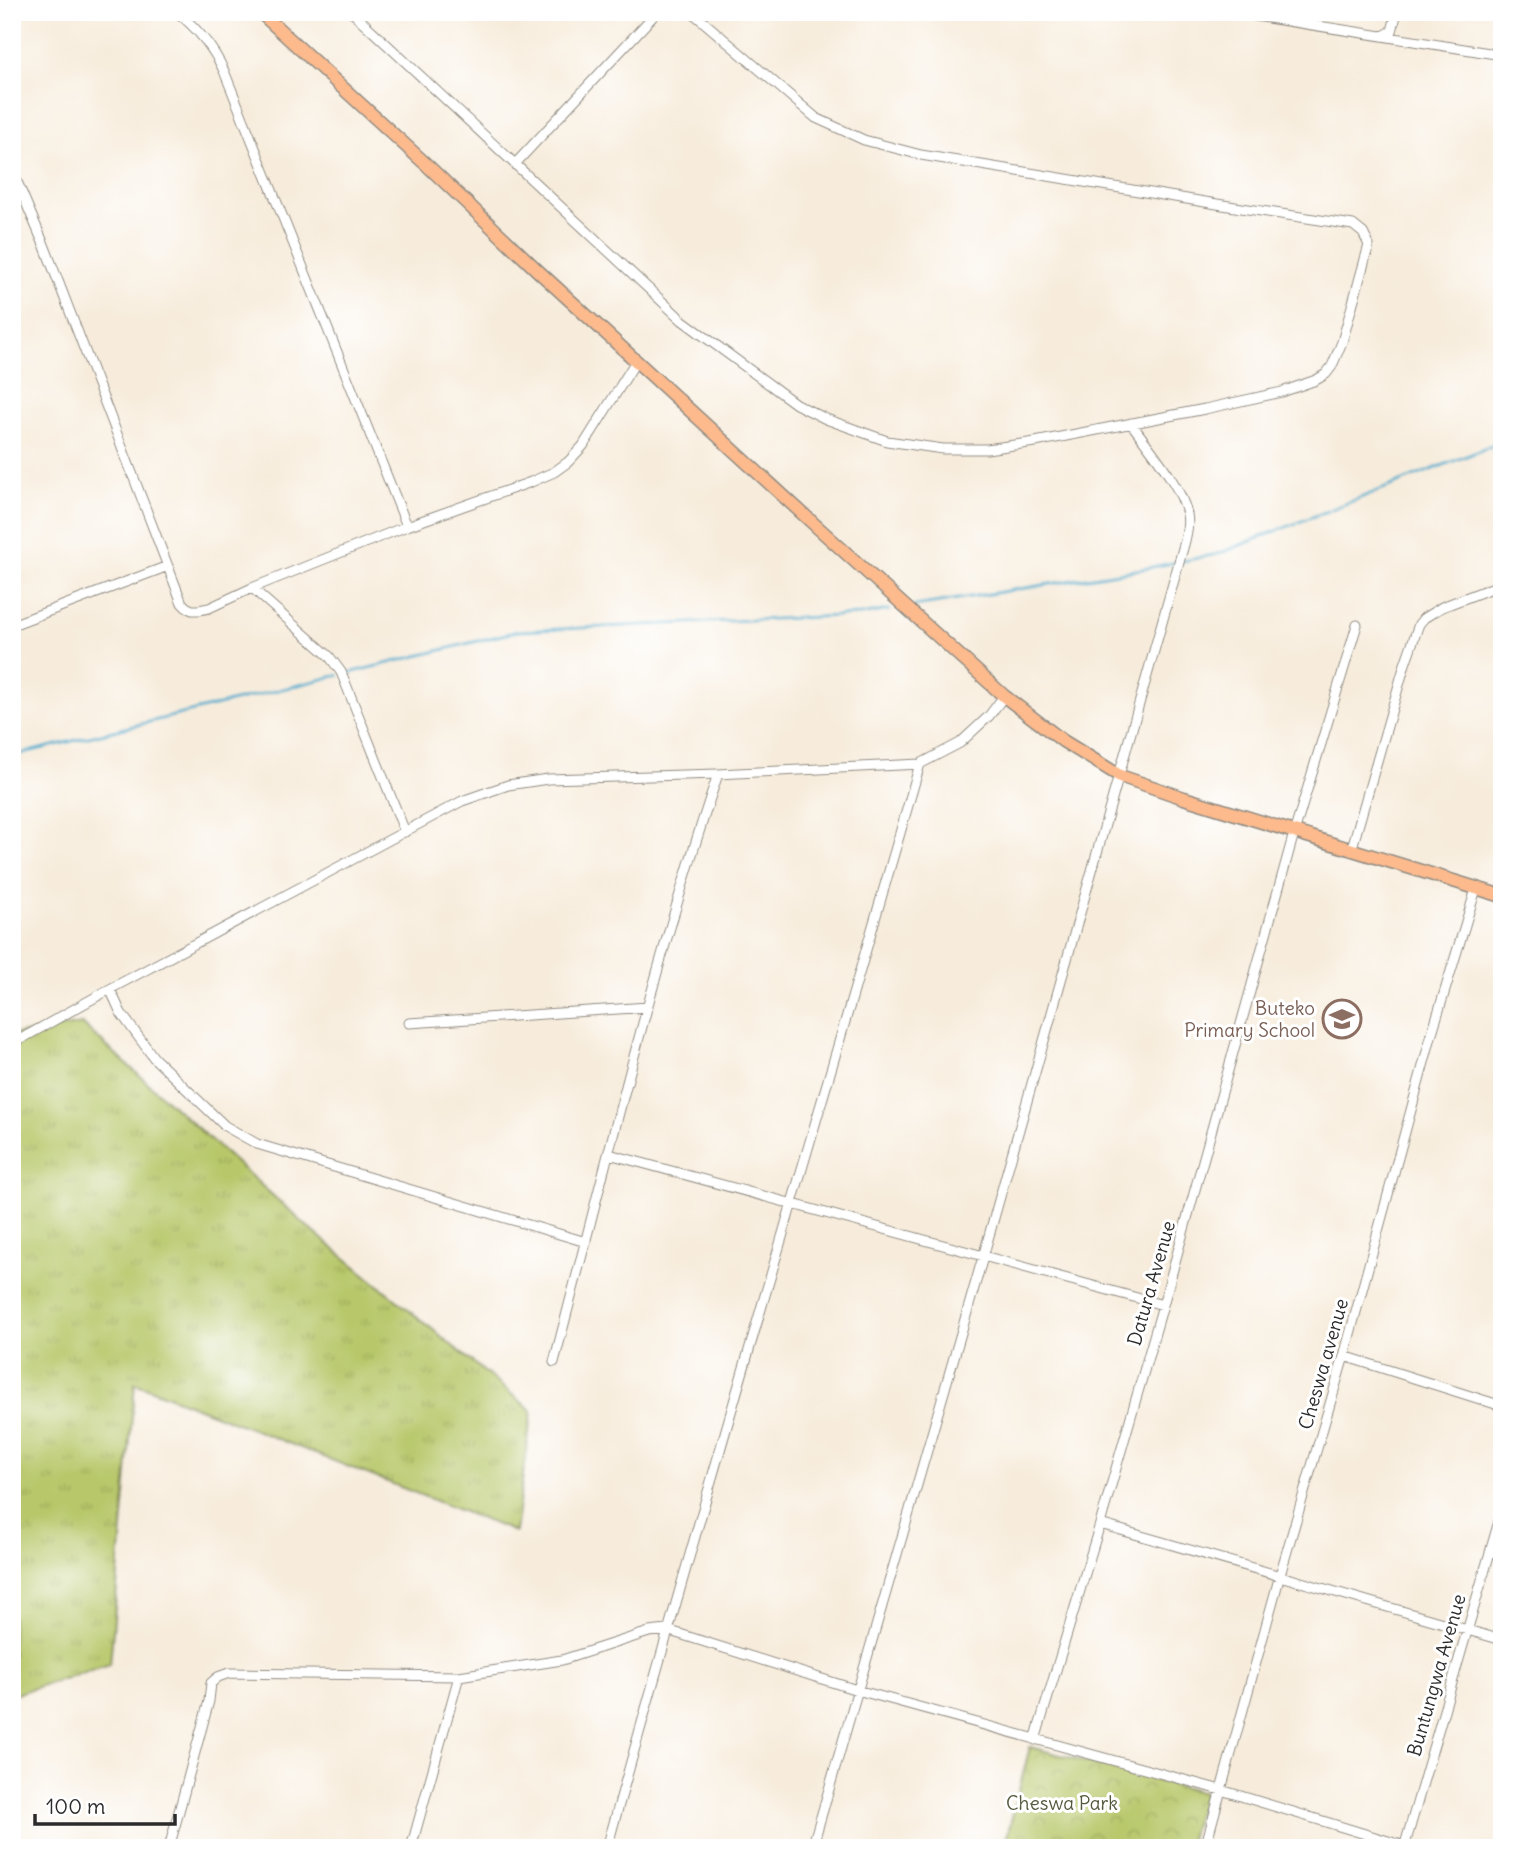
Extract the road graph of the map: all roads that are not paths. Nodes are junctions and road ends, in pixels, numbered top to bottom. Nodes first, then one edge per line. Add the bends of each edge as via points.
1 (177, 12) edge
2 (260, 12) edge
3 (352, 12) edge
4 (657, 12) edge
5 (692, 12) edge
6 (1230, 12) edge
7 (1397, 12) edge
8 (1383, 37) junction
9 (1502, 55) edge
10 (515, 164) junction
11 (12, 170) edge
12 (636, 361) junction
13 (1131, 423) junction
14 (407, 526) junction
15 (168, 566) junction
16 (1502, 584) edge
17 (251, 588) junction
18 (12, 625) edge
19 (1357, 625) dead end
20 (1004, 696) junction
21 (920, 764) junction
22 (718, 774) junction
23 (1120, 776) junction
24 (405, 832) junction
25 (1294, 833) junction
26 (1351, 851) junction
27 (1476, 889) junction
28 (1502, 896) edge
29 (110, 989) junction
30 (648, 1007) junction
31 (409, 1023) dead end
32 (12, 1044) edge
33 (609, 1154) junction
34 (793, 1204) junction
35 (586, 1242) junction
36 (983, 1256) junction
37 (1163, 1306) junction
38 (1344, 1356) junction
39 (554, 1363) dead end
40 (1502, 1406) edge
41 (1502, 1511) edge
42 (1100, 1524) junction
43 (1280, 1575) junction
44 (667, 1630) junction
45 (1468, 1630) junction
46 (1502, 1640) edge
47 (459, 1676) junction
48 (857, 1690) junction
49 (1035, 1740) junction
50 (1221, 1790) junction
51 (1407, 1847) edge
52 (169, 1848) edge
53 (411, 1848) edge
54 (607, 1848) edge
55 (812, 1848) edge
56 (1205, 1848) edge

1 - 14 street via 196,28 220,61
2 - 12 main road
3 - 10 street
4 - 10 street
5 - 13 street via 816,118 864,140 921,155 1353,225 1363,233 1369,245 1342,342 1326,374 1282,392
6 - 8 street
7 - 8 street via 1392,31
8 - 9 street
10 - 13 street via 682,320 784,396 826,419 887,441 952,450 987,449
11 - 15 street
12 - 14 street via 583,446 568,462 531,482
12 - 20 main road
13 - 23 street via 1175,486 1188,523
14 - 17 street
15 - 17 street via 182,603 192,610 209,608
15 - 18 street
16 - 26 street via 1442,607 1419,624
17 - 24 street via 329,656 341,672
19 - 25 street, Datura Avenue
20 - 21 street via 960,743
20 - 23 main road via 1063,741
21 - 22 street
21 - 34 street
22 - 24 street via 548,779 508,785 463,801
22 - 30 street via 692,848
23 - 25 main road
23 - 36 street
24 - 29 street
25 - 26 main road
25 - 37 street, Datura Avenue
26 - 27 main road
27 - 28 main road
27 - 38 street, Cheswa avenue
29 - 32 street
29 - 35 street via 121,1013 154,1058 225,1126 257,1144
30 - 31 street
30 - 33 street
33 - 34 street
33 - 35 street
34 - 36 street
34 - 44 street
35 - 39 street
36 - 37 street
36 - 48 street
37 - 42 street, Datura Avenue
38 - 40 street
38 - 43 street, Cheswa avenue
41 - 45 street, Buntungwa Avenue
42 - 43 street
42 - 49 street, Datura Avenue
43 - 45 street
43 - 50 street, Cheswa avenue
44 - 47 street via 562,1660
44 - 48 street
44 - 54 street
45 - 46 street
45 - 51 street, Buntungwa Avenue
47 - 52 street via 229,1673 218,1677 211,1683
47 - 53 street
48 - 49 street
48 - 55 street
49 - 50 street
50 - 51 street
50 - 56 street, Cheswa avenue

